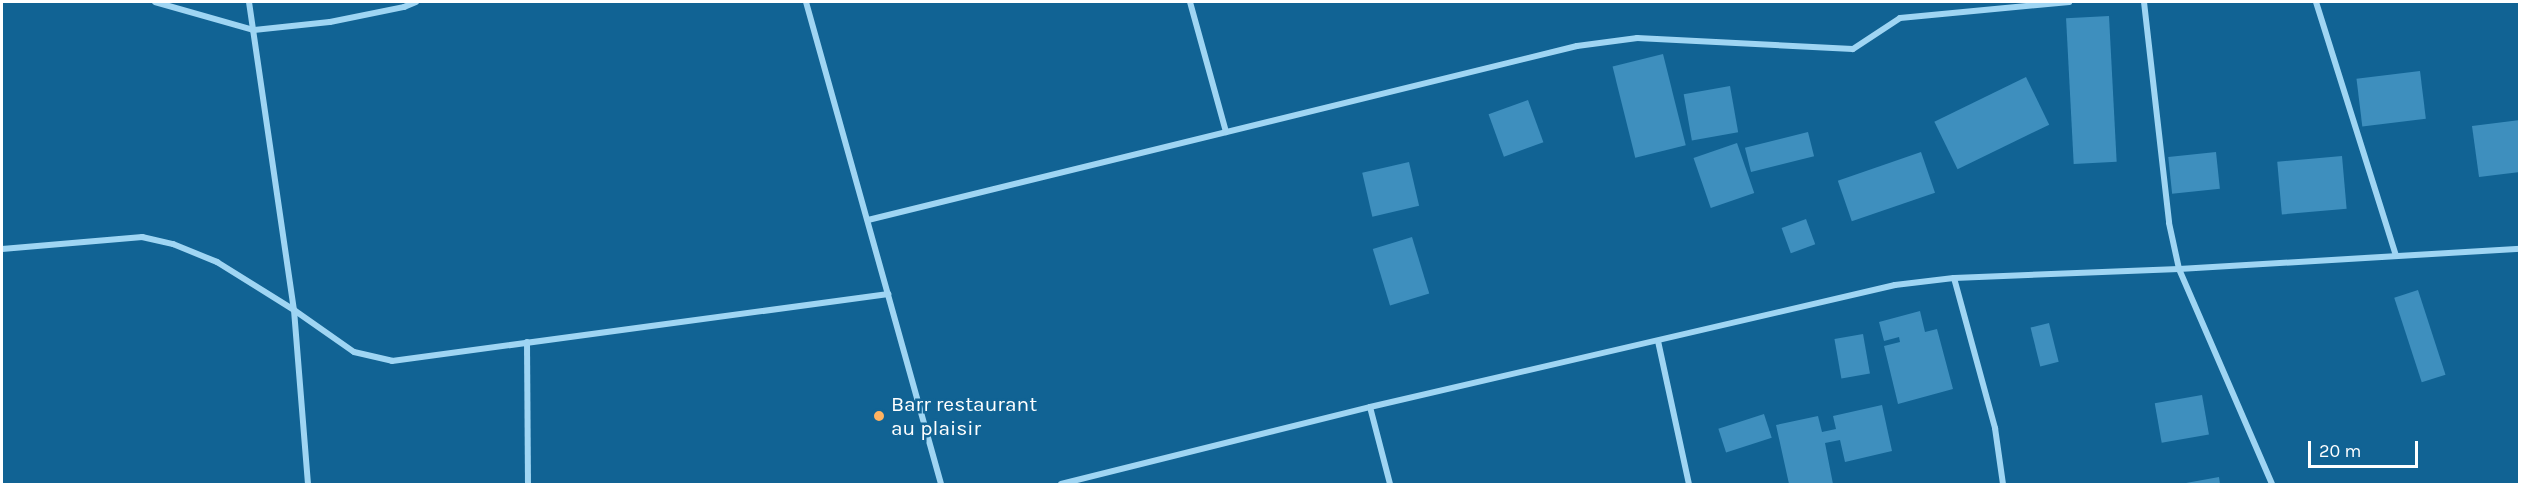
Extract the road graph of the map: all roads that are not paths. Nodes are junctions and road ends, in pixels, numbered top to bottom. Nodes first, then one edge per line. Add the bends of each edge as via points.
1 (155, 2) edge
2 (249, 2) edge
3 (416, 2) edge
4 (806, 2) edge
5 (1190, 2) edge
6 (2069, 2) edge
7 (2144, 2) edge
8 (2316, 2) edge
9 (254, 30) junction
10 (1226, 132) junction
11 (868, 220) junction
12 (2, 249) edge
13 (2520, 249) edge
14 (2396, 256) junction
15 (2179, 269) junction
16 (1954, 278) junction
17 (889, 294) junction
18 (294, 310) junction
19 (1658, 341) junction
20 (527, 342) junction
21 (1371, 407) junction
22 (308, 484) edge
23 (528, 484) edge
24 (941, 484) edge
25 (1061, 484) edge
26 (1390, 484) edge
27 (1689, 484) edge
28 (2004, 484) edge
29 (2272, 484) edge

1 - 9 street
2 - 9 street
3 - 9 street via 330,22
4 - 11 street
5 - 10 street
6 - 10 street via 1900,18 1853,49 1637,38 1577,46
7 - 15 street via 2169,223
8 - 14 street
9 - 18 street
10 - 11 street
11 - 17 street
12 - 18 street via 142,237 173,244 216,262
13 - 14 street
14 - 15 street
15 - 16 street
15 - 29 street
16 - 19 street via 1895,285
16 - 28 street via 1995,428
17 - 20 street
17 - 24 street
18 - 20 street via 354,352 392,361
18 - 22 street
19 - 21 street
19 - 27 street
20 - 23 street
21 - 25 street
21 - 26 street

